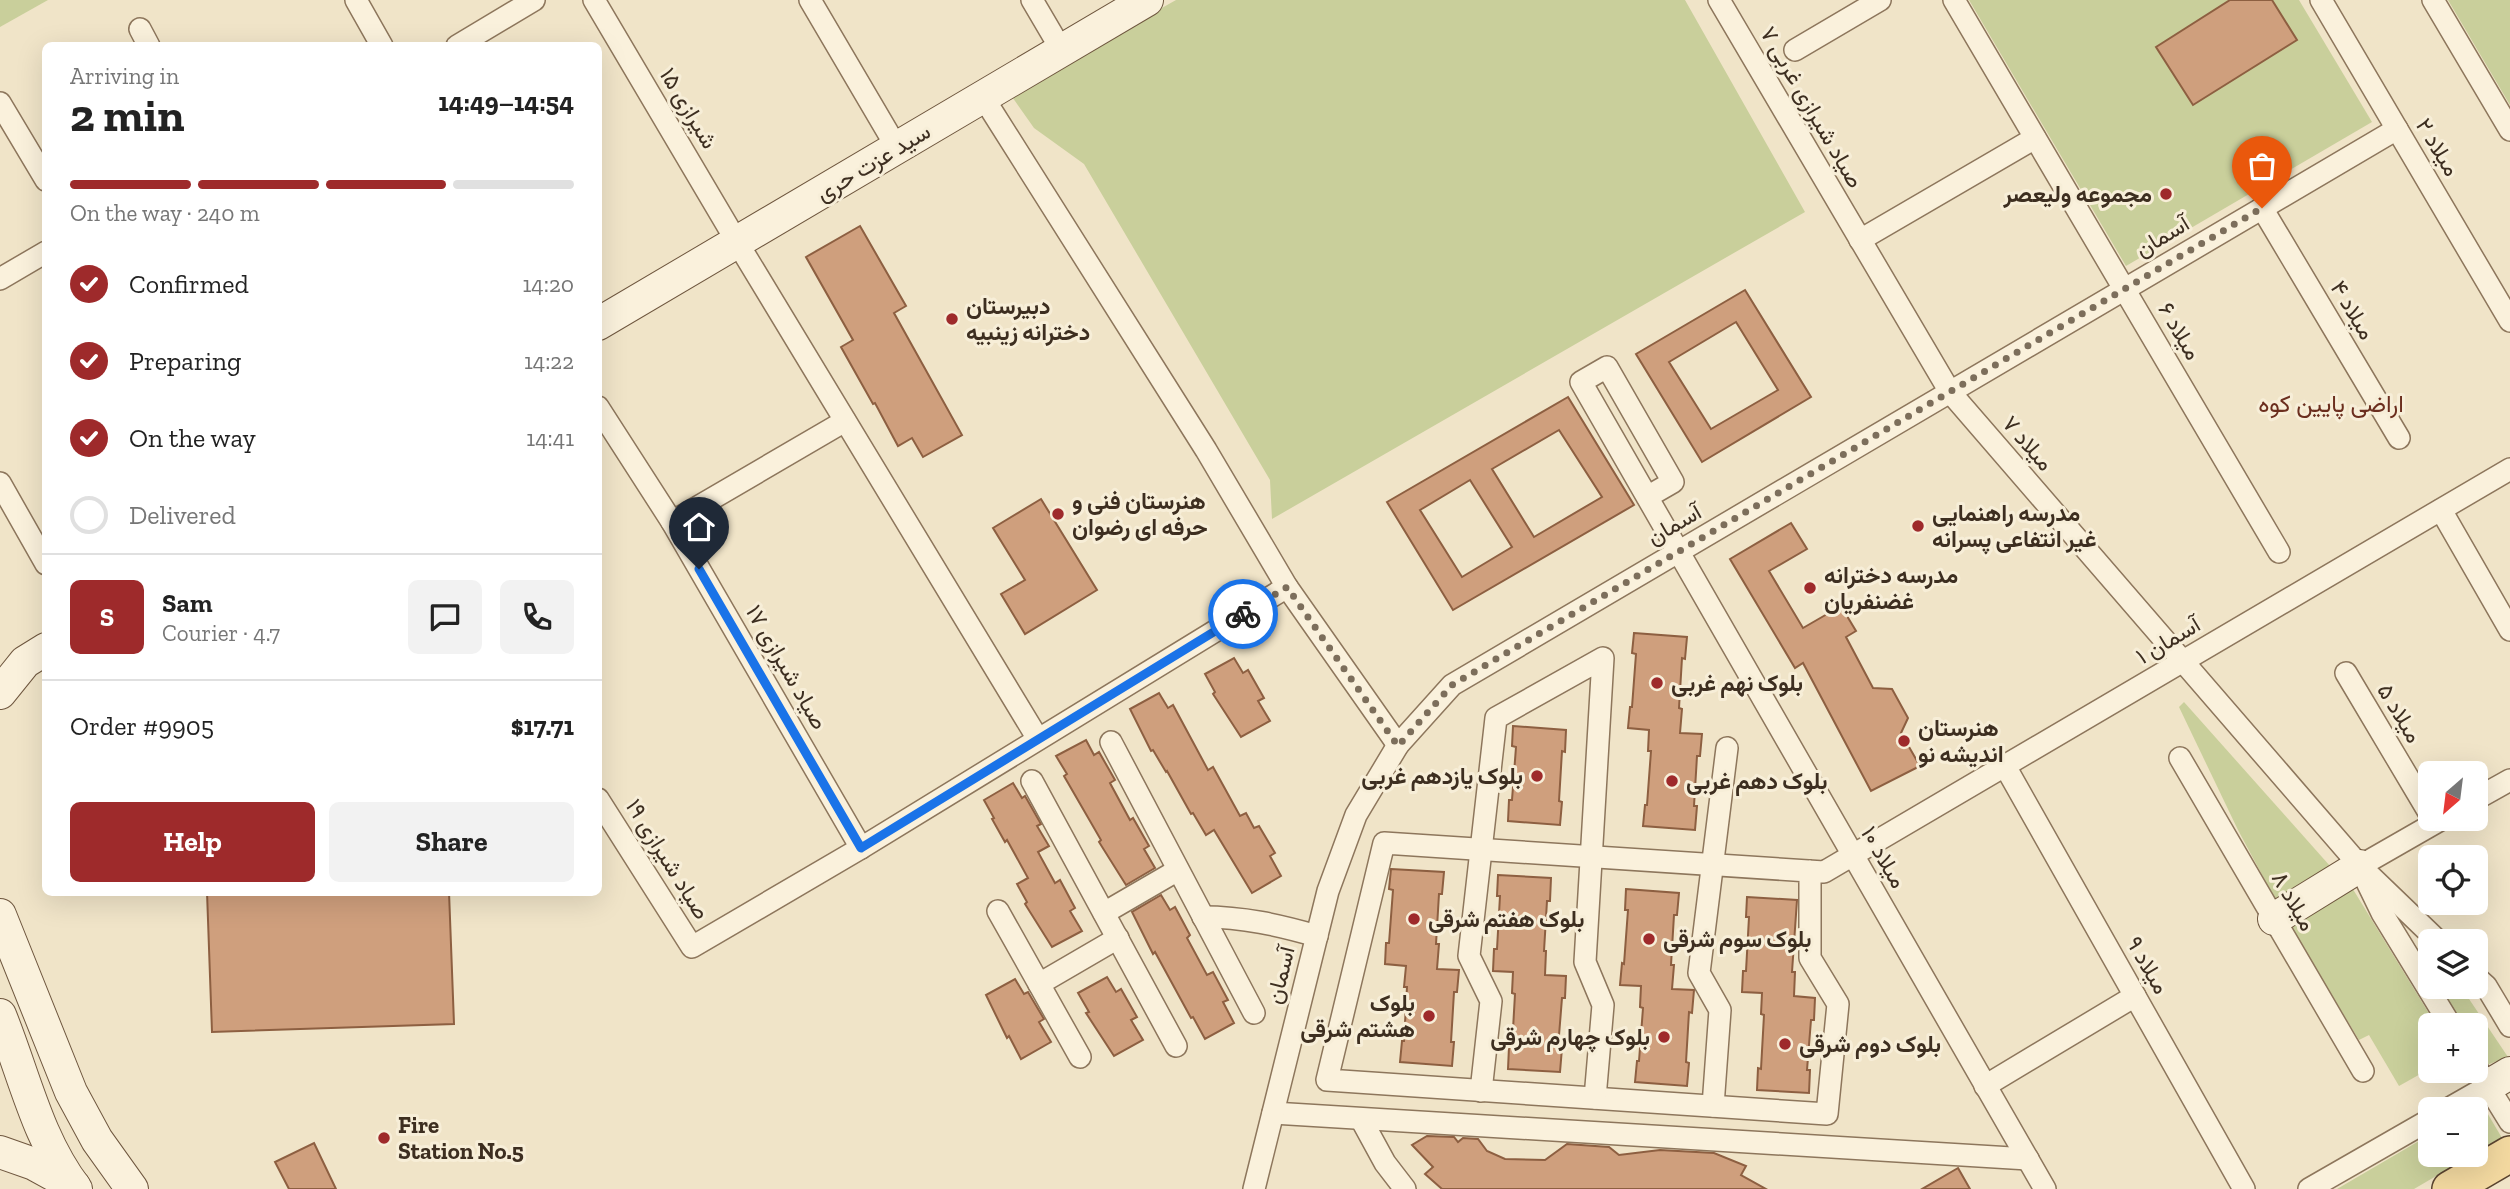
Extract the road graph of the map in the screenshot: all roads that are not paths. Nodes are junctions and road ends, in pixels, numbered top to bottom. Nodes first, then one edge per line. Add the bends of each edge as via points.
1 (356, 0) edge
2 (534, 0) edge
3 (594, 0) edge
4 (810, 0) edge
5 (1032, 0) edge
6 (1147, 0) edge
7 (1719, 0) edge
8 (1880, 0) edge
9 (1954, 0) edge
10 (2321, 0) edge
11 (2434, 0) edge
12 (381, 42) edge
13 (464, 42) edge
14 (1795, 50) dead end
15 (1062, 51) junction
16 (983, 97) junction
17 (0, 103) edge
18 (2397, 129) junction
19 (2510, 130) edge
20 (2035, 138) junction
21 (897, 148) junction
22 (42, 173) edge
23 (2262, 208) junction
24 (1860, 240) junction
25 (737, 242) junction
26 (42, 254) edge
27 (0, 279) edge
28 (2124, 289) junction
29 (2510, 321) edge
30 (602, 322) edge
31 (1950, 392) junction
32 (602, 413) edge
33 (845, 421) junction
34 (2399, 438) dead end
35 (2510, 469) edge
36 (0, 483) edge
37 (1647, 497) junction
38 (2441, 510) junction
39 (672, 522) junction
40 (1678, 552) junction
41 (2279, 552) dead end
42 (42, 557) edge
43 (1287, 587) junction
44 (2510, 630) edge
45 (24, 658) edge
46 (2183, 661) junction
47 (2346, 674) dead end
48 (0, 693) edge
49 (1038, 739) junction
50 (1111, 742) dead end
51 (1398, 746) junction
52 (1727, 748) dead end
53 (2180, 758) dead end
54 (2006, 766) junction
55 (2510, 780) edge
56 (1032, 781) dead end
57 (2418, 791) edge
58 (2488, 792) edge
59 (602, 805) edge
60 (2418, 830) edge
61 (861, 848) junction
62 (1481, 849) junction
63 (1853, 855) junction
64 (1591, 856) junction
65 (1711, 864) junction
66 (2360, 866) junction
67 (1178, 870) junction
68 (1810, 871) junction
69 (998, 911) dead end
70 (1104, 913) junction
71 (0, 915) edge
72 (1203, 917) junction
73 (2274, 919) junction
74 (2425, 929) edge
75 (1317, 936) junction
76 (1118, 938) junction
77 (1039, 984) junction
78 (2488, 989) edge
79 (2135, 996) junction
80 (1254, 1013) dead end
81 (2443, 1013) edge
82 (2510, 1026) edge
83 (5, 1028) edge
84 (1176, 1046) dead end
85 (1080, 1057) dead end
86 (2363, 1071) dead end
87 (2491, 1075) edge
88 (0, 1081) edge
89 (1985, 1086) junction
90 (1481, 1091) junction
91 (2463, 1097) edge
92 (1595, 1098) junction
93 (1713, 1106) junction
94 (1273, 1114) junction
95 (1361, 1119) junction
96 (2510, 1122) edge
97 (2418, 1126) edge
98 (0, 1152) edge
99 (2510, 1154) edge
100 (2028, 1160) junction
101 (75, 1187) edge
102 (132, 1189) edge
103 (1254, 1189) edge
104 (1405, 1189) edge
105 (2045, 1189) edge
106 (2244, 1189) edge
107 (2309, 1189) edge
108 (2450, 1189) edge

1 - 12 street
2 - 13 street
3 - 25 street, شیرازی ۱۵
4 - 21 street
5 - 15 street
6 - 15 street, سید عزت حری
7 - 24 street, صیاد شیرازی غربی ۷
8 - 14 street
9 - 20 street, میلاد ۶
10 - 18 street, میلاد ۲
11 - 19 street
15 - 16 street, سید عزت حری
16 - 21 street, سید عزت حری
16 - 43 street via 1202,442
17 - 22 street
18 - 23 street, آسمان
18 - 29 street, میلاد ۲
20 - 24 street
20 - 28 street, میلاد ۶
21 - 25 street, سید عزت حری
23 - 28 street, آسمان
23 - 34 street, میلاد ۴
24 - 31 street, میلاد ۷
25 - 30 street, سید عزت حری
25 - 33 street, شیرازی ۱۵
26 - 27 street
28 - 31 street, آسمان
28 - 41 street, میلاد ۶
31 - 40 street, آسمان
31 - 46 street, میلاد ۷
32 - 39 street, صیاد شیرازی ۱۷
33 - 39 street
33 - 49 street, شیرازی ۱۵
35 - 38 street, آسمان ۱
36 - 42 street
37 - 37 street, میلاد ۱۰ via 1581,382 1607,367 1673,482
37 - 40 street, میلاد ۱۰
38 - 44 street
38 - 46 street, آسمان ۱
39 - 61 street, صیاد شیرازی ۱۷
40 - 51 street, آسمان via 1452,685
40 - 63 street, میلاد ۱۰
43 - 49 street
43 - 51 street
45 - 48 street
46 - 54 street, آسمان ۱
46 - 66 street
47 - 57 street, میلاد ۵
49 - 61 street
50 - 67 street
51 - 75 street, آسمان via 1356,815
52 - 65 street
53 - 73 street, میلاد ۸
54 - 63 street, آسمان ۱
54 - 79 street, میلاد ۹
55 - 58 street
56 - 70 street
59 - 61 street, صیاد شیرازی ۱۹ via 692,947
60 - 66 street
62 - 64 street
62 - 64 street via 1496,718 1603,659
62 - 90 street via 1469,956 1491,1001
62 - 90 street via 1384,843 1327,1080
63 - 68 street, آسمان ۱ via 1824,872
63 - 89 street, میلاد ۱۰
64 - 65 street
64 - 92 street via 1585,962 1603,1004
65 - 68 street
65 - 93 street via 1699,973 1720,1010
66 - 73 street
66 - 74 street
66 - 81 street via 2382,913
67 - 70 street
67 - 72 street
68 - 93 street via 1810,958 1838,1004 1827,1114
69 - 77 street
70 - 76 street
71 - 102 street via 71,1092 97,1140
72 - 75 street via 1239,917
72 - 80 street
73 - 86 street, میلاد ۸
75 - 94 street, آسمان
76 - 77 street
76 - 84 street
77 - 85 street
78 - 82 street
79 - 89 street
79 - 106 street, میلاد ۹
83 - 88 street
83 - 101 street via 48,1142
87 - 91 street
87 - 96 street
89 - 100 street, میلاد ۱۰
90 - 92 street
92 - 93 street
94 - 95 street
94 - 103 street, آسمان
95 - 100 street
95 - 104 street
97 - 107 street
98 - 101 street via 34,1164
99 - 108 main road
100 - 105 street, میلاد ۱۰

